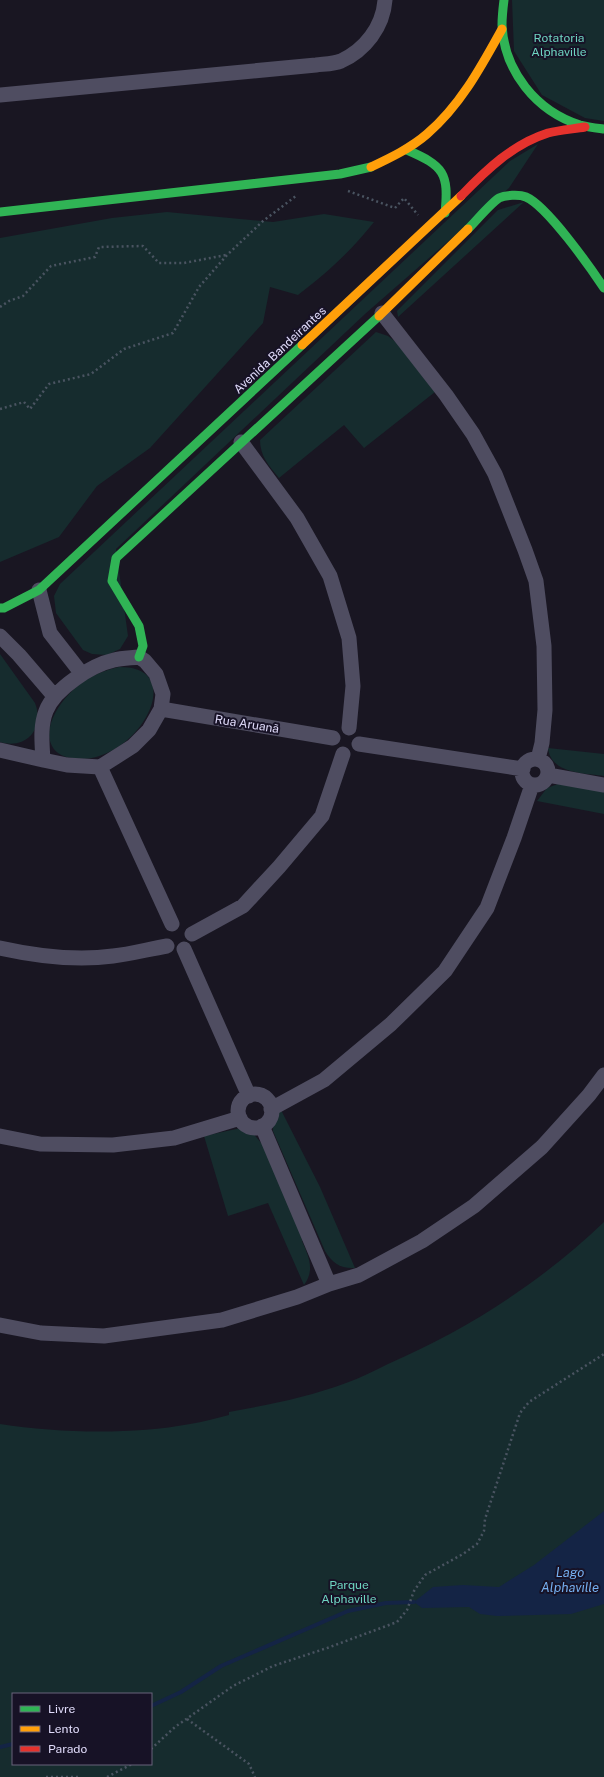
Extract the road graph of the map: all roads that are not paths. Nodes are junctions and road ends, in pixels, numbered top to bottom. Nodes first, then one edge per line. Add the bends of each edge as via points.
1 (385, 0) edge
2 (504, 0) edge
3 (502, 29) junction
4 (0, 95) edge
5 (585, 126) junction
6 (594, 128) junction
7 (604, 129) edge
8 (604, 134) edge
9 (407, 150) junction
10 (0, 212) edge
11 (446, 213) junction
12 (604, 288) edge
13 (382, 313) junction
14 (240, 442) junction
15 (39, 590) junction
16 (0, 608) edge
17 (0, 636) edge
18 (139, 657) junction
19 (82, 674) junction
20 (55, 697) junction
21 (161, 710) junction
22 (349, 728) junction
23 (333, 738) junction
24 (359, 744) junction
25 (0, 750) edge
26 (343, 754) junction
27 (538, 759) junction
28 (43, 760) junction
29 (100, 767) junction
30 (523, 769) junction
31 (548, 775) junction
32 (532, 785) junction
33 (604, 785) edge
34 (172, 924) junction
35 (192, 934) junction
36 (167, 946) junction
37 (0, 948) edge
38 (184, 949) junction
39 (604, 1075) edge
40 (249, 1096) junction
41 (271, 1108) junction
42 (240, 1118) junction
43 (262, 1126) junction
44 (0, 1136) edge
45 (329, 1284) junction
46 (0, 1325) edge

1 - 4 street via 377,29 364,46 340,61
2 - 3 street
3 - 5 street via 510,63 530,94 555,114
3 - 9 street via 470,85 451,110 431,132
5 - 6 street
5 - 11 street, Avenida Bandeirantes via 546,134 523,144 495,163
6 - 7 street
6 - 8 street
9 - 10 street via 365,169 340,174
9 - 11 street via 429,159 446,178
11 - 15 street, Avenida Bandeirantes
12 - 13 street via 542,210 528,198 513,194 499,198
13 - 14 street
13 - 27 street via 473,434 495,474 536,581 544,646 545,710
14 - 18 street via 116,558 112,581 139,626 142,646
14 - 22 street via 298,518 330,576 349,638 353,686
15 - 16 street, Avenida Bandeirantes
15 - 19 street via 50,634
17 - 20 street
18 - 19 street via 115,659
18 - 21 street via 156,674 163,694
19 - 20 street
20 - 28 street via 46,710 41,733
21 - 23 street, Rua Aruanã
21 - 29 street via 149,730 133,746
22 - 23 street via 340,729
22 - 24 street via 358,735
23 - 26 street via 334,747
24 - 26 street via 353,752
24 - 30 street
25 - 28 street
26 - 35 street via 322,816 243,906
27 - 30 street via 528,761
27 - 31 street via 546,765
28 - 29 street via 67,765
29 - 34 street
30 - 32 street via 524,779
31 - 32 street via 543,782
31 - 33 street
32 - 41 street via 487,908 445,971 391,1024 324,1080
34 - 35 street via 184,924
34 - 36 street via 164,934
35 - 38 street via 191,942
36 - 37 street via 112,956 62,957
36 - 38 street via 175,951
38 - 40 street
39 - 45 street via 542,1147 474,1206 422,1241 391,1258 359,1275
40 - 41 street via 262,1096
40 - 42 street via 239,1106
41 - 43 street via 269,1119
42 - 43 street via 248,1126
42 - 44 street via 174,1138 113,1145 40,1144
43 - 45 street
45 - 46 street via 297,1298 222,1320 104,1336 41,1333

